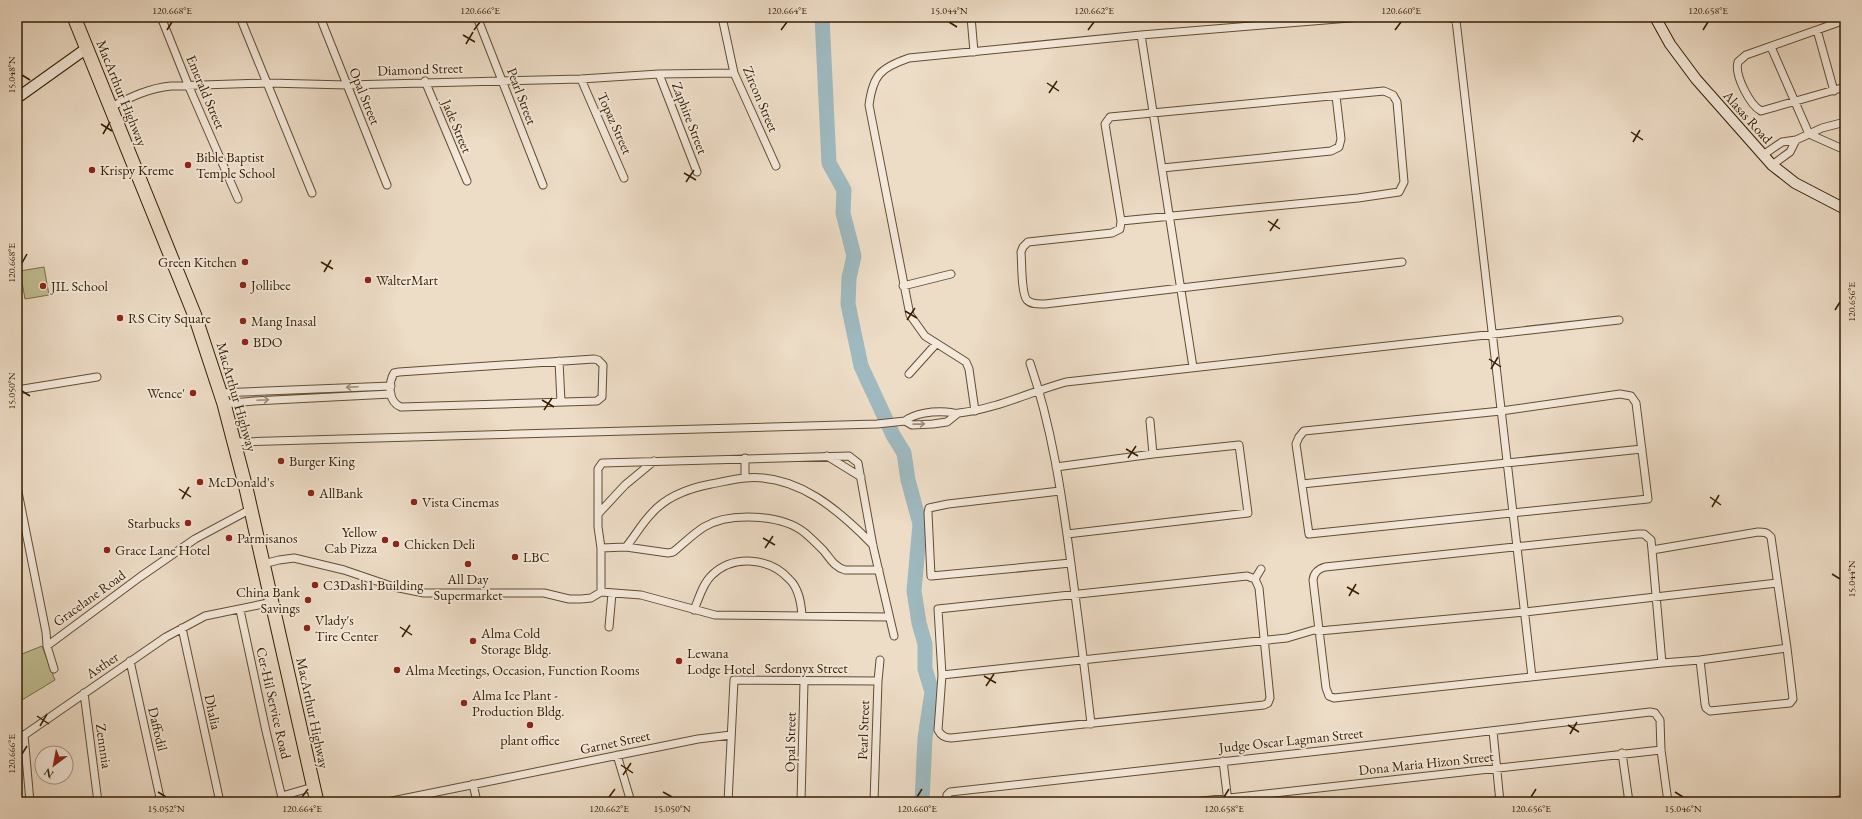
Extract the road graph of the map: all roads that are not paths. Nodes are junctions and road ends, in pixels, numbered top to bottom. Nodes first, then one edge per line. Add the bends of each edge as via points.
1 (74, 17) edge
2 (161, 17) edge
3 (240, 17) edge
4 (320, 17) edge
5 (477, 17) edge
6 (722, 17) edge
7 (971, 17) edge
8 (1362, 17) edge
9 (1448, 17) edge
10 (1654, 17) edge
11 (1459, 18) edge
12 (1845, 20) edge
13 (1816, 30) junction
14 (1141, 36) junction
15 (1771, 47) junction
16 (87, 48) junction
17 (974, 52) junction
18 (734, 73) junction
19 (659, 74) junction
20 (581, 79) junction
21 (502, 81) junction
22 (425, 82) junction
23 (268, 83) junction
24 (347, 85) junction
25 (189, 87) junction
26 (1845, 87) edge
27 (1834, 91) junction
28 (1336, 96) junction
29 (17, 98) edge
30 (1794, 103) junction
31 (111, 106) junction
32 (1152, 113) junction
33 (1845, 122) edge
34 (1809, 134) junction
35 (1796, 140) junction
36 (1845, 150) edge
37 (1763, 155) junction
38 (1772, 165) junction
39 (776, 166) dead end
40 (1162, 168) junction
41 (697, 172) dead end
42 (624, 178) dead end
43 (467, 181) dead end
44 (387, 185) dead end
45 (543, 185) dead end
46 (312, 193) dead end
47 (238, 199) dead end
48 (1845, 209) edge
49 (1170, 217) junction
50 (1121, 221) junction
51 (1402, 262) dead end
52 (951, 274) dead end
53 (903, 286) junction
54 (1180, 288) junction
55 (1619, 320) dead end
56 (1493, 335) junction
57 (936, 344) junction
58 (560, 361) junction
59 (1030, 362) dead end
60 (1193, 367) junction
61 (910, 374) dead end
62 (97, 377) dead end
63 (17, 390) edge
64 (391, 390) junction
65 (1039, 390) junction
66 (222, 399) junction
67 (561, 402) junction
68 (976, 411) junction
69 (1501, 411) junction
70 (956, 414) junction
71 (905, 421) junction
72 (1150, 421) dead end
73 (234, 442) junction
74 (1642, 448) junction
75 (1153, 454) junction
76 (827, 456) junction
77 (745, 458) junction
78 (654, 461) junction
79 (1507, 462) junction
80 (1056, 467) junction
81 (861, 477) junction
82 (745, 478) junction
83 (1302, 484) junction
84 (17, 487) edge
85 (1060, 490) junction
86 (251, 509) junction
87 (1513, 513) junction
88 (598, 514) junction
89 (20, 527) edge
90 (1067, 534) junction
91 (873, 546) junction
92 (626, 547) junction
93 (1516, 547) junction
94 (601, 548) junction
95 (1652, 550) junction
96 (1071, 563) junction
97 (263, 564) junction
98 (1261, 569) dead end
99 (879, 570) junction
100 (1255, 579) junction
101 (1778, 583) junction
102 (601, 592) junction
103 (612, 593) junction
104 (1075, 595) junction
105 (1656, 597) junction
106 (273, 602) junction
107 (240, 610) junction
108 (694, 610) junction
109 (1525, 612) junction
110 (802, 615) junction
111 (888, 617) junction
112 (609, 627) dead end
113 (182, 628) junction
114 (1319, 631) junction
115 (894, 636) dead end
116 (1264, 640) junction
117 (46, 646) junction
118 (1787, 648) junction
119 (880, 660) dead end
120 (1084, 660) junction
121 (1700, 660) junction
122 (130, 661) junction
123 (1662, 663) junction
124 (54, 669) dead end
125 (942, 675) junction
126 (1532, 677) junction
127 (878, 681) junction
128 (804, 682) junction
129 (84, 693) junction
130 (1091, 724) junction
131 (1493, 731) junction
132 (24, 735) junction
133 (731, 735) junction
134 (17, 740) edge
135 (1661, 750) junction
136 (1622, 753) junction
137 (618, 755) junction
138 (1224, 761) junction
139 (1496, 768) junction
140 (473, 784) junction
141 (313, 787) junction
142 (283, 799) edge
143 (946, 799) edge
144 (1228, 800) edge
145 (1845, 800) edge
146 (30, 802) edge
147 (98, 802) edge
148 (161, 802) edge
149 (220, 802) edge
150 (317, 802) edge
151 (387, 802) edge
152 (477, 802) edge
153 (631, 802) edge
154 (728, 802) edge
155 (802, 802) edge
156 (874, 802) edge
157 (1193, 802) edge
158 (1500, 802) edge
159 (1629, 802) edge
160 (1668, 802) edge
161 (1830, 802) edge

1 - 16 highway, MacArthur Highway
2 - 25 street, Emerald Street
3 - 23 street
4 - 24 street, Opal Street
5 - 21 street, Pearl Street
6 - 18 street, Zircon Street
7 - 17 street
8 - 14 street
9 - 11 street
10 - 37 street, Alasas Road via 1696,79
11 - 56 street
12 - 13 street
13 - 15 street
13 - 27 street
14 - 17 street
14 - 32 street
15 - 30 street
15 - 30 street via 1746,55 1738,62 1738,75 1756,109 1761,112
16 - 29 street
16 - 31 highway, MacArthur Highway
17 - 53 street via 909,58 892,64 878,74 871,91 869,105
18 - 19 street, Diamond Street
18 - 39 street, Zircon Street
19 - 20 street, Diamond Street
19 - 41 street, Zaphire Street
20 - 21 street, Diamond Street
20 - 42 street, Topaz Street
21 - 22 street, Diamond Street
21 - 45 street, Pearl Street
22 - 24 street, Diamond Street
22 - 43 street, Jade Street
23 - 24 street, Diamond Street
23 - 25 street, Diamond Street
23 - 46 street
24 - 44 street, Opal Street
25 - 31 street, Diamond Street via 158,88
25 - 47 street, Emerald Street
26 - 27 street
27 - 30 street
28 - 32 street
28 - 40 street via 1341,139 1339,147 1331,152
28 - 49 street via 1384,91 1396,98 1404,182 1399,192
30 - 34 street
31 - 66 highway, MacArthur Highway via 195,316
32 - 40 street
32 - 50 street via 1110,117 1105,123
33 - 34 street
34 - 35 street
34 - 36 street
35 - 37 street via 1782,142
35 - 38 street via 1790,152
37 - 38 street, Alasas Road
38 - 48 street, Alasas Road via 1795,183
40 - 49 street
49 - 50 street
49 - 54 street
50 - 54 street via 1122,226 1117,232 1025,244 1021,252 1026,299 1037,304 1045,304
51 - 54 street
52 - 53 street
53 - 57 street via 913,321 925,336
54 - 60 street
55 - 56 street
56 - 60 street
56 - 69 street
57 - 61 street
57 - 68 street via 966,362
58 - 64 street via 399,372 394,373 391,378
58 - 67 street
58 - 67 street via 594,359 603,365 601,399
59 - 65 street
60 - 65 street via 1066,382
62 - 63 street
64 -> 66 street
66 -> 64 street via 254,401
64 - 67 street via 392,400 400,407
65 - 68 street
65 - 80 street
66 - 73 highway, MacArthur Highway
68 - 70 street
69 - 74 street via 1627,394 1636,403
69 - 79 street
69 - 83 street via 1304,431 1296,444
70 - 71 street via 947,412 912,415
71 -> 70 street via 912,425 940,423 947,422
71 - 73 street via 877,424
72 - 75 street
73 - 86 highway, MacArthur Highway
74 - 79 street
74 - 87 street via 1648,498
75 - 80 street
75 - 90 street via 1239,445 1248,513
76 - 77 street
76 - 81 street
76 - 81 street via 849,456 855,459
77 - 78 street
77 - 82 street
78 - 88 street via 625,485
78 - 88 street via 602,464 598,469
79 - 83 street
79 - 87 street
80 - 85 street
81 - 91 street
82 - 91 street via 796,486 849,520
82 - 92 street via 680,493 652,512
83 - 87 street via 1309,534
84 - 89 street
85 - 90 street
85 - 96 street via 929,508 931,576
86 - 97 highway, MacArthur Highway
86 - 117 street, Gracelane Road via 196,539
87 - 93 street
88 - 94 street
89 - 117 street via 46,632
90 - 96 street
91 - 99 street
92 - 94 street
92 - 99 street via 668,553 705,526 751,516 768,518 803,531 839,569
93 - 95 street via 1644,534 1651,540
93 - 109 street
93 - 114 street via 1319,569 1313,580
94 - 102 street
95 - 101 street via 1764,532 1771,536
95 - 105 street
96 - 104 street
97 - 102 street via 300,559 344,570 394,587 424,593 544,592 568,599 581,599 591,598
97 - 106 highway, MacArthur Highway
98 - 100 street
99 - 111 street
100 - 104 street via 1247,576
100 - 116 street via 1259,588
101 - 105 street
101 - 118 street
102 - 103 street
103 - 108 street via 641,595
103 - 112 street
104 - 120 street
104 - 125 street via 938,609
105 - 109 street
105 - 123 street
106 - 107 street, Asther
106 - 141 highway, MacArthur Highway
107 - 113 street, Asther via 205,616
107 - 142 street, Cer-Hil Service Road
108 - 110 street via 715,615
108 - 110 street via 703,588 712,575 734,563 753,560 776,567 790,579 799,596
109 - 114 street
109 - 126 street
110 - 111 street
111 - 115 street
113 - 122 street, Asther
113 - 149 street, Dhalia
114 - 116 street
114 - 126 street via 1327,693 1334,698
116 - 120 street
116 - 130 street via 1270,698 1264,705
117 - 124 street, Gracelane Road
118 - 121 street
118 - 121 street via 1793,699 1790,703 1710,711 1706,708
119 - 127 street, Pearl Street
120 - 125 street
120 - 130 street
121 - 123 street
122 - 129 street, Asther
122 - 148 street, Daffodil
123 - 126 street
125 - 130 street via 938,730 945,738
127 - 128 street, Serdonyx Street
127 - 156 street, Pearl Street
128 - 133 street, Serdonyx Street via 734,680
128 - 155 street, Opal Street
129 - 132 street, Asther
129 - 147 street, Zennnia
131 - 135 street, Judge Oscar Lagman Street via 1653,712 1660,720
131 - 138 street, Judge Oscar Lagman Street
131 - 139 street
132 - 134 street, Asther
132 - 146 street
133 - 137 street, Garnet Street
133 - 154 street
135 - 136 street, Dona Maria Hizon Street
135 - 160 street
136 - 139 street, Dona Maria Hizon Street
136 - 159 street
137 - 140 street, Garnet Street
137 - 153 street
138 - 143 street, Judge Oscar Lagman Street via 950,792
138 - 144 street
139 - 144 street, Dona Maria Hizon Street
139 - 158 street
140 - 151 street, Garnet Street
140 - 152 street
141 - 142 street
141 - 150 highway, MacArthur Highway
144 - 157 street, Dona Maria Hizon Street
145 - 161 street

